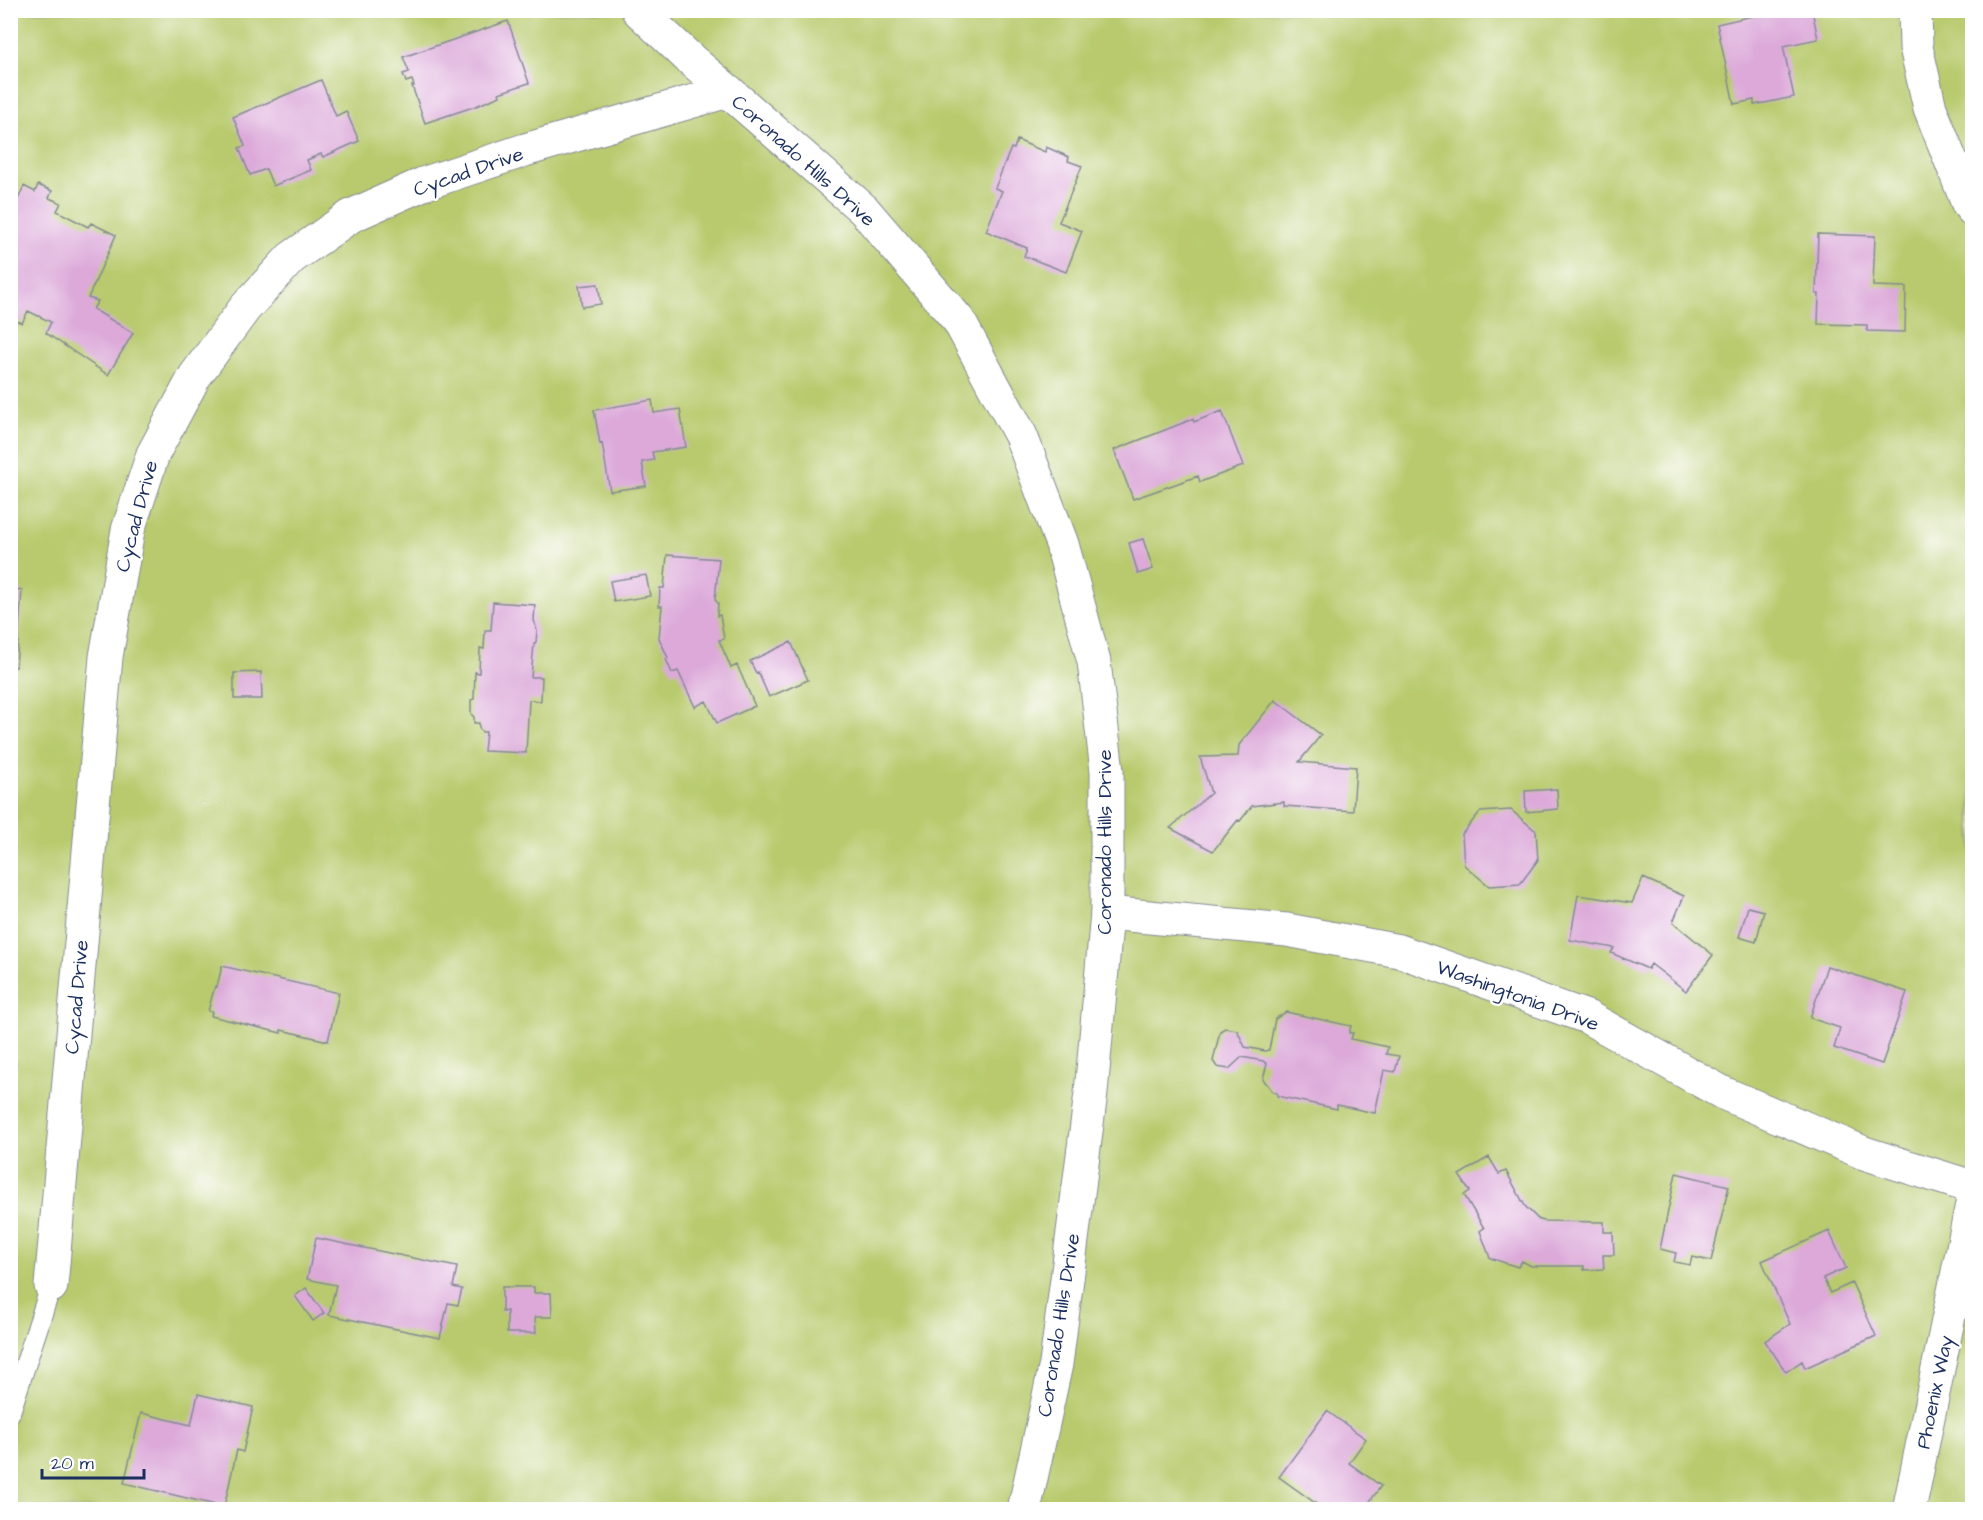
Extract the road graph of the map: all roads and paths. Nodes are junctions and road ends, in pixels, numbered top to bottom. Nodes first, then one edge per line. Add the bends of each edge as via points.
1 (638, 10) edge
2 (1915, 10) edge
3 (728, 91) junction
4 (1972, 209) edge
5 (1107, 913) junction
6 (1972, 1187) edge
7 (1972, 1204) edge
8 (51, 1286) joint
9 (10, 1412) edge
10 (1024, 1509) edge
11 (1909, 1509) edge

1 - 3 street, Coronado Hills Drive
2 - 4 street via 1916,48 1930,108
3 - 5 street, Coronado Hills Drive via 864,210 959,321 1021,436 1062,544 1094,662 1107,771
3 - 8 street, Cycad Drive via 525,150 423,184 351,216 291,258 244,309 195,376 153,454 128,530 106,657
5 - 6 street, Washingtonia Drive via 1287,930 1399,951 1587,1017 1724,1093 1864,1154
5 - 10 street, Coronado Hills Drive via 1091,1093 1056,1365
7 - 11 street, Phoenix Way
8 - 9 lane

